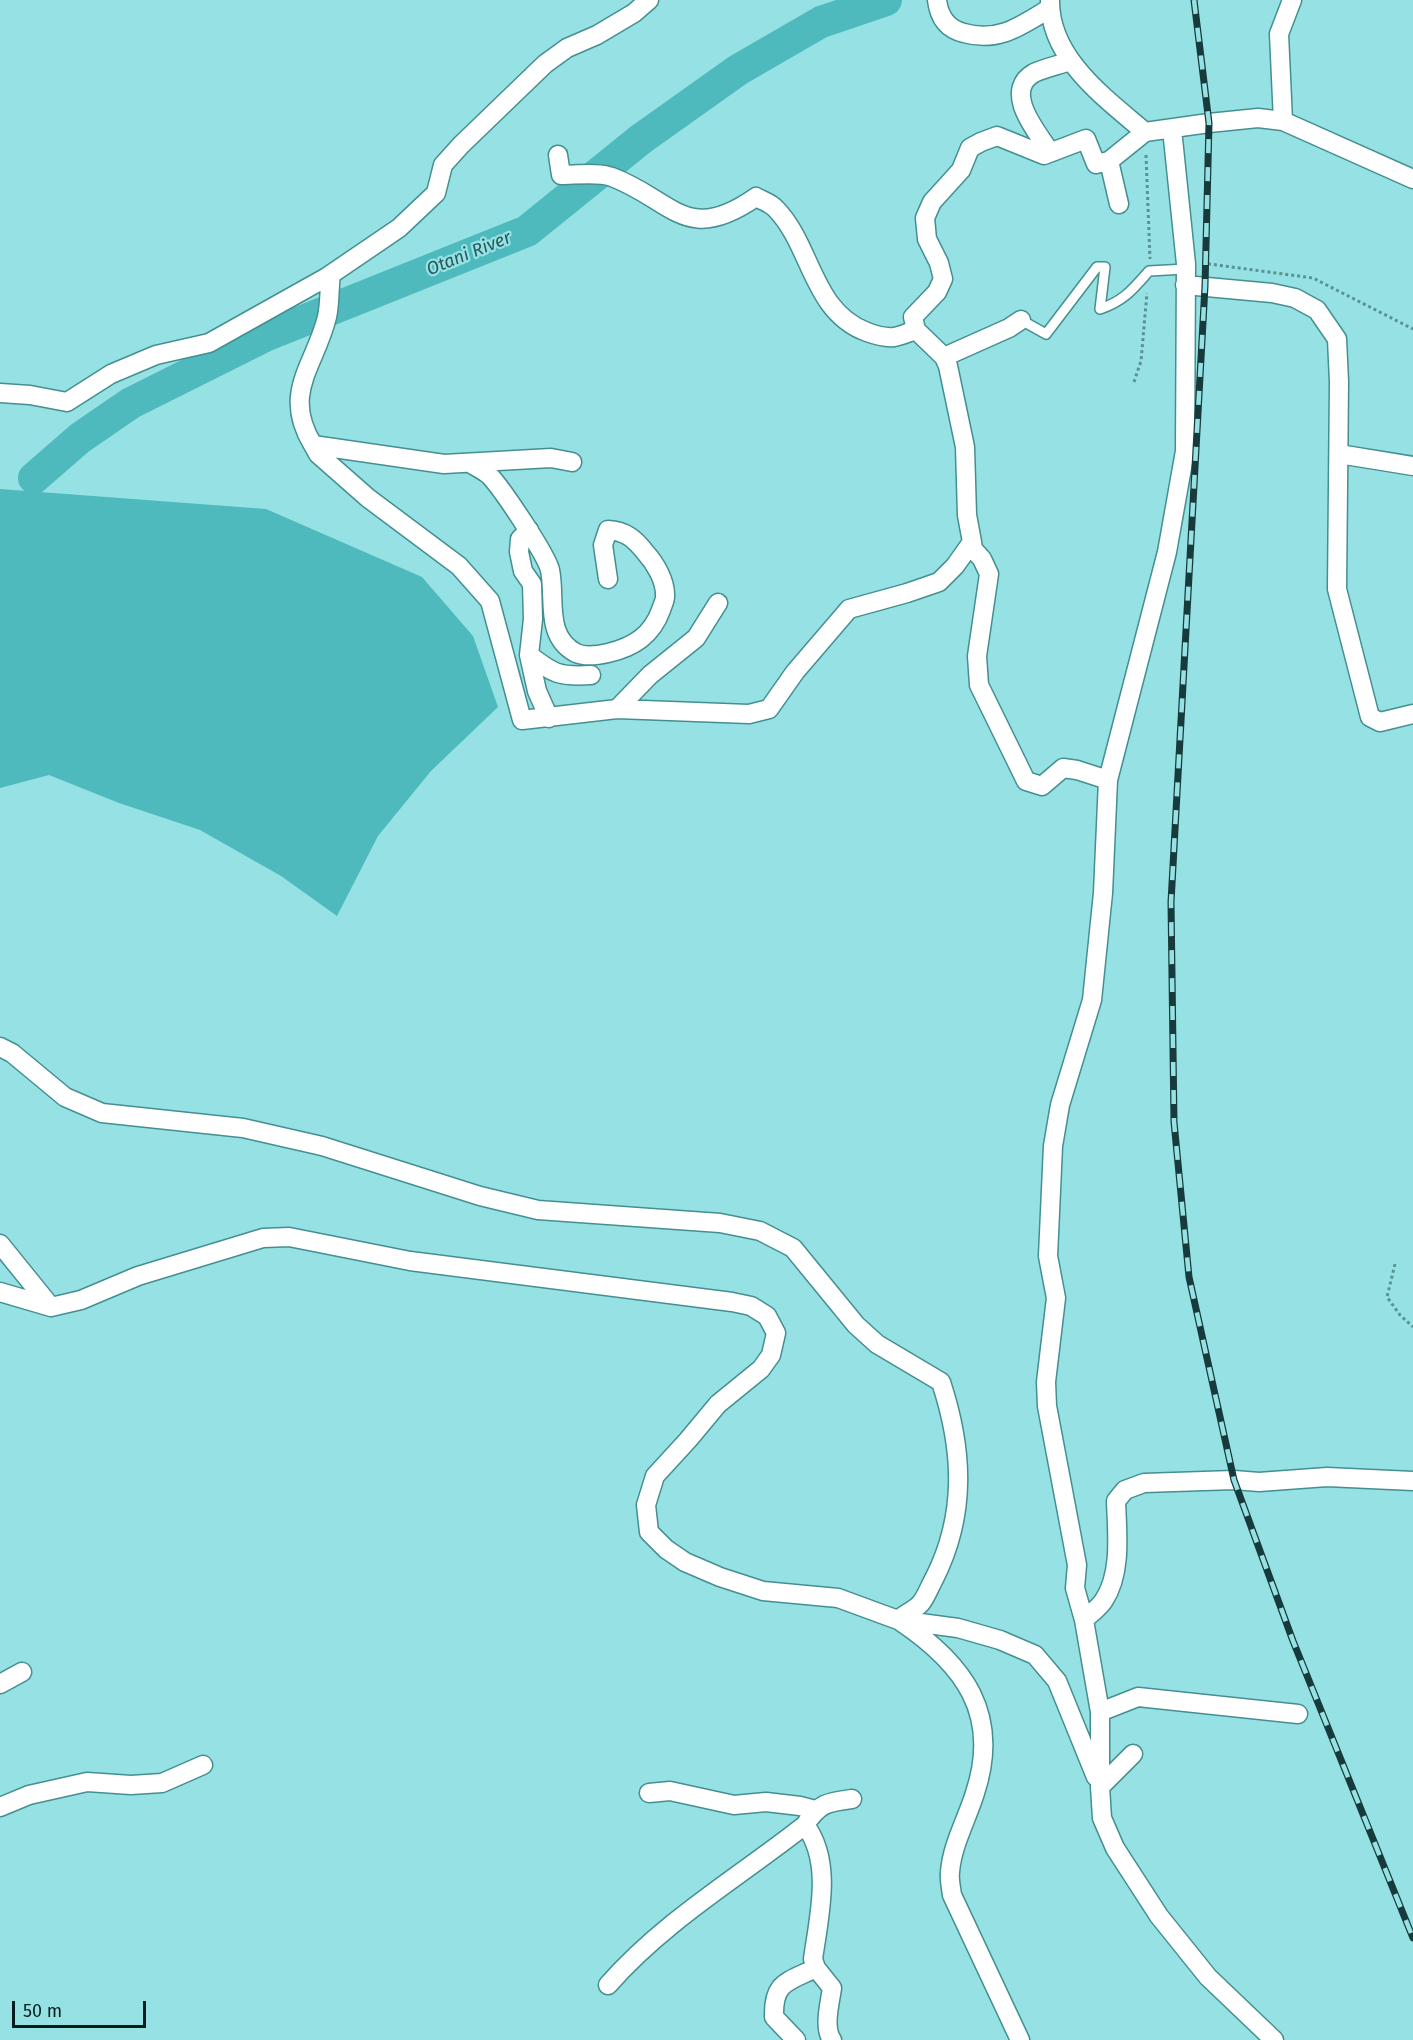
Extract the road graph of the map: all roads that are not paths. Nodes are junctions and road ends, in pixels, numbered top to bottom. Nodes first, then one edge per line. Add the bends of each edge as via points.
1 (649, 0) edge
2 (937, 0) edge
3 (1292, 0) edge
4 (1050, 4) edge
5 (1070, 61) junction
6 (1283, 121) junction
7 (1172, 129) junction
8 (1145, 132) junction
9 (558, 155) dead end
10 (1044, 155) junction
11 (1109, 161) junction
12 (1413, 179) edge
13 (1119, 204) dead end
14 (331, 275) junction
15 (1185, 277) junction
16 (1022, 320) joint
17 (916, 330) junction
18 (944, 357) junction
19 (0, 393) edge
20 (312, 445) junction
21 (1339, 454) junction
22 (572, 462) dead end
23 (470, 463) junction
24 (1413, 466) edge
25 (529, 530) junction
26 (972, 542) junction
27 (608, 579) dead end
28 (718, 603) dead end
29 (529, 655) junction
30 (591, 675) dead end
31 (617, 709) junction
32 (1413, 714) edge
33 (549, 718) junction
34 (1108, 780) junction
35 (0, 1047) edge
36 (0, 1244) edge
37 (0, 1292) edge
38 (51, 1307) junction
39 (1413, 1481) edge
40 (898, 1620) junction
41 (1084, 1620) junction
42 (22, 1672) dead end
43 (0, 1684) edge
44 (1100, 1712) junction
45 (1298, 1714) dead end
46 (1133, 1754) dead end
47 (203, 1765) dead end
48 (1100, 1787) junction
49 (649, 1793) dead end
50 (852, 1799) dead end
51 (0, 1807) edge
52 (810, 1817) junction
53 (816, 1968) junction
54 (608, 1985) dead end
55 (796, 2040) edge
56 (832, 2040) edge
57 (1020, 2040) edge
58 (1274, 2040) edge

1 - 14 street via 634,13 545,64 443,165 436,193 399,228
2 - 4 street via 948,27 984,38 1019,27
3 - 6 street via 1279,34
4 - 5 street via 1059,43
5 - 8 street
5 - 10 street via 1033,74 1022,85 1020,98 1046,146
6 - 7 street via 1258,118
6 - 12 street
7 - 8 street
7 - 15 street
8 - 11 street
9 - 17 street via 561,175 610,175 687,217 708,220 756,197 774,207 790,225 825,299 838,314 879,336 893,337
10 - 11 street via 1086,139 1096,164
10 - 17 street via 998,136 970,148 961,170 932,202 925,218 927,238 943,279 937,292 914,316
11 - 13 street
14 - 19 street via 209,343 156,356 111,374 68,402
14 - 20 street via 327,316 299,396 301,421
15 - 16 lane via 1149,270 1129,295 1100,309 1105,267 1097,267 1046,334
15 - 21 street via 1272,292 1317,310 1337,339
15 - 34 street via 1185,451 1167,552
16 - 18 street
17 - 18 street
18 - 26 street via 965,447 967,515
20 - 23 street via 444,464
20 - 33 street via 368,498 459,566 490,601 522,720
21 - 24 street
21 - 32 street via 1337,590 1370,717 1380,722
22 - 23 street via 550,458
23 - 25 street via 489,475
25 - 27 street via 550,569 552,614 561,639 577,653 596,655 621,650 652,630 659,615 665,597 662,579 637,542 621,531 608,530 603,544
25 - 29 street via 520,539 519,552 523,572 531,584
26 - 31 street via 939,582 849,609 769,709 749,714
26 - 34 street via 989,574 977,656 979,686 1026,781 1042,786 1063,768
28 - 31 street via 696,638 650,675
29 - 30 street via 552,672
29 - 33 street via 537,691
31 - 33 street
34 - 41 street via 1103,893 1092,1000 1060,1105 1053,1146 1048,1256 1056,1298 1047,1406 1077,1565 1075,1588
35 - 40 street via 65,1097 102,1113 243,1128 322,1146 480,1196 538,1210 720,1223 760,1231 793,1248 856,1325 897,1358 941,1382 952,1416 958,1476 956,1521 943,1562 921,1603
36 - 38 street
37 - 38 street
38 - 40 street via 263,1239 289,1237 411,1261 752,1306 767,1316 776,1333 771,1355 762,1369 718,1404 655,1476 646,1505 649,1532 685,1562 720,1577 763,1591 838,1598
39 - 41 street via 1327,1477 1259,1482 1176,1481 1144,1483 1125,1490 1116,1501 1114,1575 1104,1600
40 - 48 street via 958,1628 1035,1655 1057,1681
40 - 57 street via 959,1673 974,1696 983,1729 984,1760 953,1856 952,1894
41 - 44 street
42 - 43 street
44 - 45 street via 1138,1697
44 - 48 street
46 - 48 street
47 - 51 street via 162,1783 87,1782 29,1795
48 - 58 street via 1102,1818 1115,1848 1159,1916 1208,1977
49 - 52 street via 670,1791 734,1805 766,1802 800,1806
50 - 52 street via 829,1802
52 - 53 street via 822,1882 813,1959
52 - 54 street via 679,1918
53 - 55 street via 777,1991 774,2017
53 - 56 street via 832,1988 828,2023

